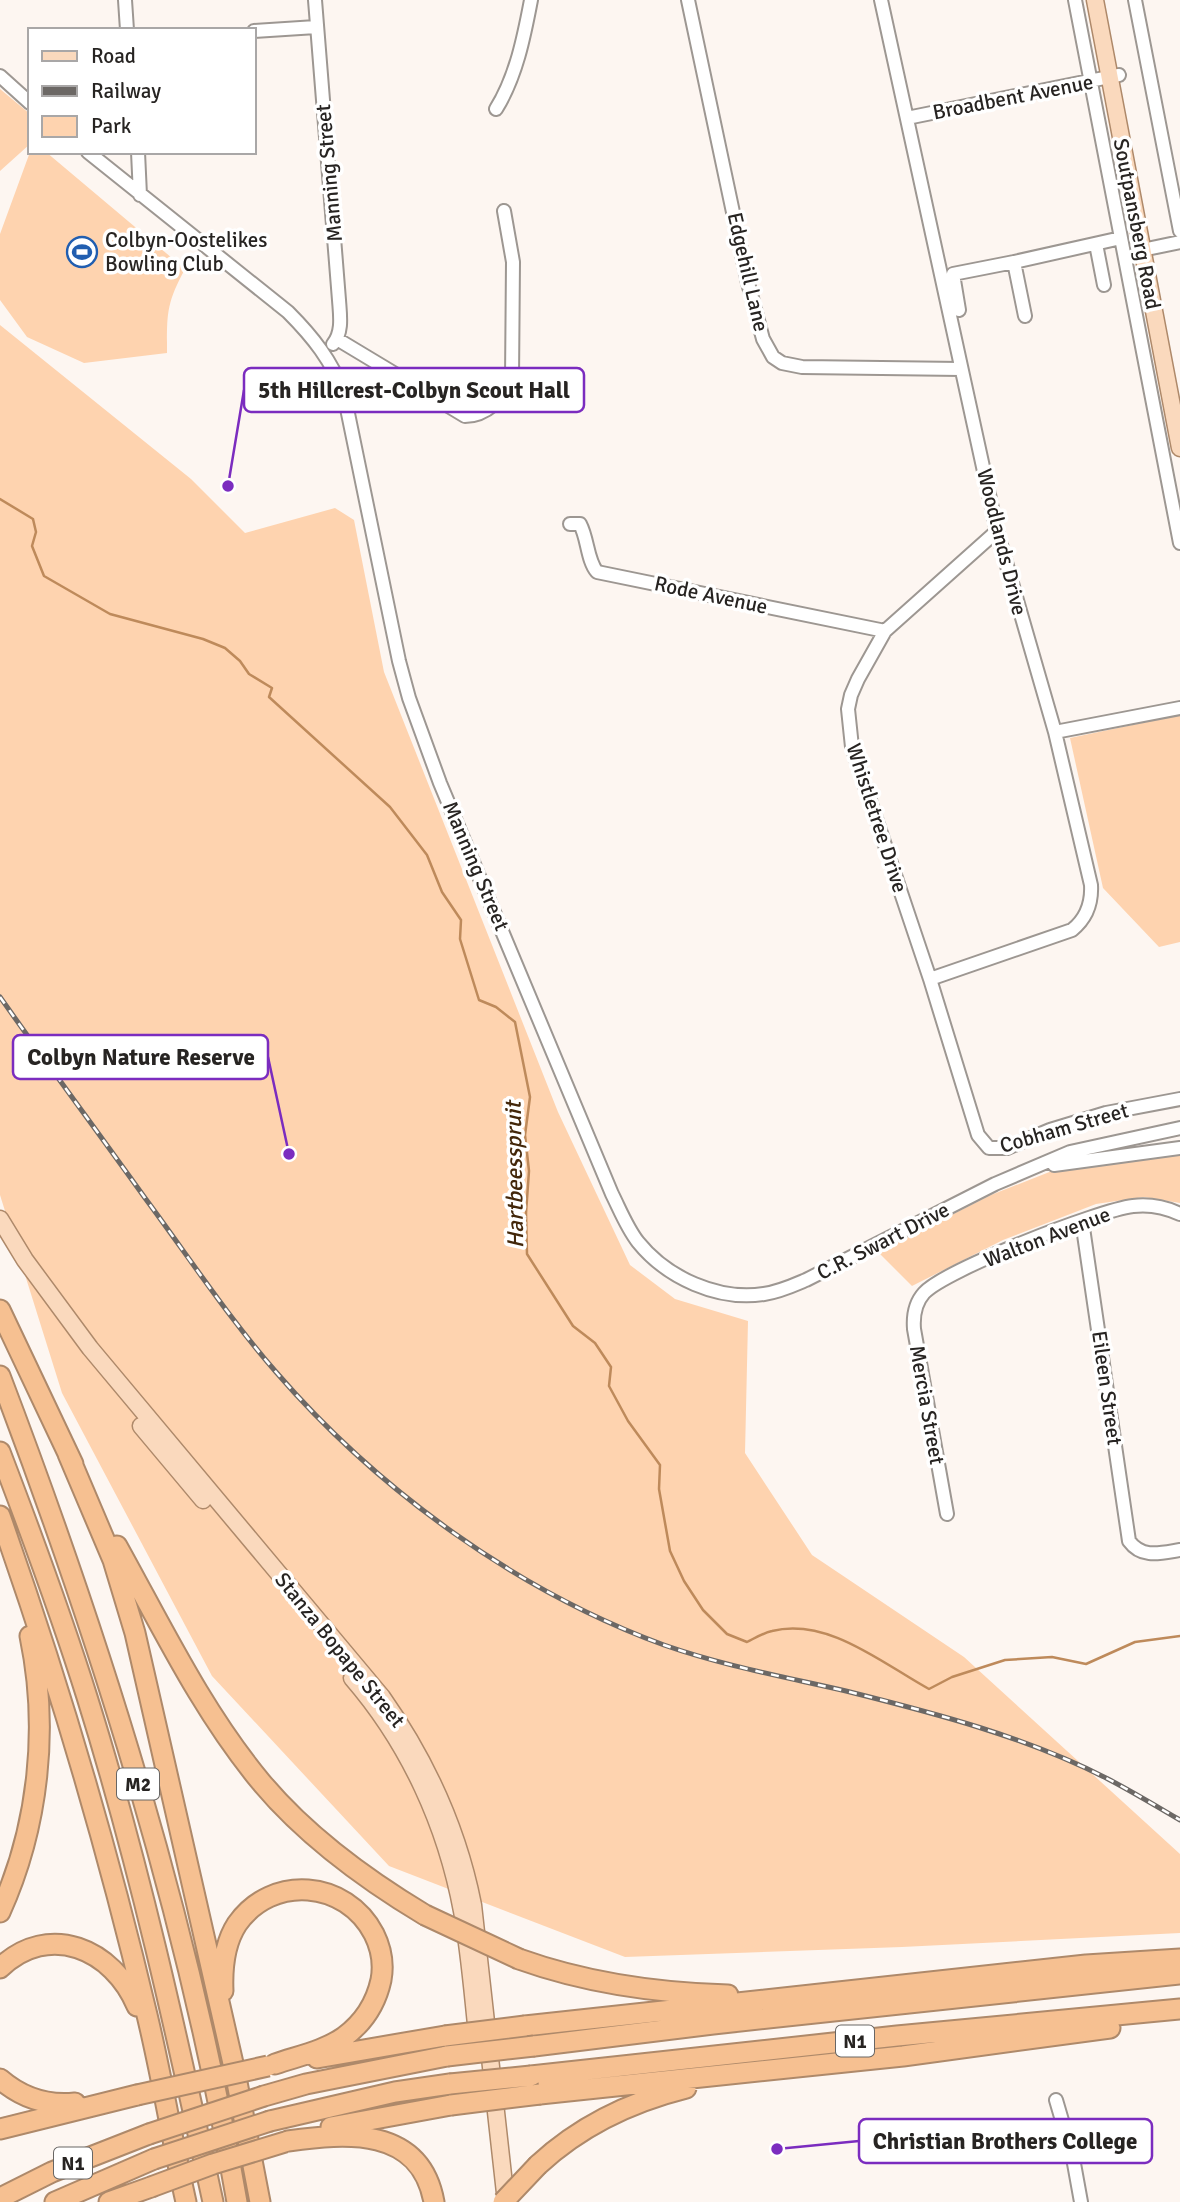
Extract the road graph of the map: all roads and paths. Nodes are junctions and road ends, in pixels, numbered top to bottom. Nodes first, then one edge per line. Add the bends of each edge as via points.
1 (125, 0) edge
2 (315, 0) edge
3 (531, 0) edge
4 (688, 0) edge
5 (881, 0) edge
6 (1075, 0) edge
7 (1095, 0) edge
8 (1104, 0) edge
9 (1135, 0) edge
10 (316, 27) junction
11 (127, 28) edge
12 (256, 32) edge
13 (0, 76) edge
14 (1114, 76) junction
15 (1090, 81) junction
16 (28, 101) edge
17 (495, 109) dead end
18 (907, 118) junction
19 (90, 154) edge
20 (138, 154) edge
21 (140, 195) junction
22 (504, 211) dead end
23 (1180, 231) edge
24 (1121, 238) junction
25 (1180, 242) edge
26 (1096, 244) junction
27 (1147, 249) junction
28 (1014, 262) junction
29 (1104, 285) dead end
30 (959, 310) dead end
31 (1025, 316) dead end
32 (961, 369) junction
33 (1180, 395) edge
34 (1180, 448) edge
35 (570, 524) dead end
36 (996, 531) junction
37 (1180, 543) edge
38 (886, 631) junction
39 (1180, 708) edge
40 (1055, 732) junction
41 (930, 979) junction
42 (1180, 1098) edge
43 (1180, 1128) edge
44 (989, 1148) joint
45 (1180, 1148) edge
46 (1029, 1170) junction
47 (1180, 1214) edge
48 (0, 1219) edge
49 (1082, 1221) junction
50 (0, 1236) edge
51 (733, 1294) joint
52 (921, 1297) joint
53 (0, 1310) edge
54 (0, 1376) edge
55 (0, 1452) edge
56 (68, 1454) junction
57 (947, 1514) dead end
58 (0, 1516) edge
59 (0, 1527) edge
60 (1180, 1550) edge
61 (0, 1912) edge
62 (1180, 1959) edge
63 (0, 1968) edge
64 (1180, 1974) edge
65 (919, 1983) junction
66 (1180, 2009) edge
67 (1180, 2017) edge
68 (839, 2063) junction
69 (271, 2065) junction
70 (235, 2072) junction
71 (0, 2079) edge
72 (134, 2096) junction
73 (1056, 2100) dead end
74 (165, 2101) junction
75 (0, 2129) edge
76 (286, 2142) junction
77 (250, 2143) junction
78 (149, 2188) junction
79 (0, 2198) edge
80 (55, 2202) edge
81 (109, 2202) edge
82 (120, 2202) edge
83 (185, 2202) edge
84 (213, 2202) edge
85 (237, 2202) edge
86 (260, 2202) edge
87 (266, 2202) edge
88 (433, 2202) edge
89 (495, 2202) edge
90 (504, 2202) edge
91 (1081, 2202) edge

1 - 11 street
2 - 10 street, Manning Street
3 - 17 street via 516,67
4 - 32 street, Edgehill Lane via 748,283 763,339 773,357 802,367
5 - 18 street, Woodlands Drive
6 - 15 street
7 - 14 main road, Soutpansberg Road
8 - 14 main road, Soutpansberg Road
9 - 23 street
10 - 12 street
10 - 22 street, Manning Street via 339,300 340,327 335,342 465,416 484,412 507,390 512,378 513,262
13 - 16 street
14 - 15 street, Broadbent Avenue
14 - 27 main road, Soutpansberg Road
15 - 18 street, Broadbent Avenue
15 - 24 street
18 - 32 street, Woodlands Drive
19 - 21 street, Manning Street
20 - 21 street
21 - 51 street, Manning Street via 288,312 314,338 333,367 351,423 409,698 440,783 612,1194 631,1232 654,1259 695,1285
24 - 26 street
24 - 37 street
25 - 27 street
26 - 28 street
26 - 29 street
27 - 33 main road, Soutpansberg Road
27 - 34 main road, Soutpansberg Road
28 - 30 street via 953,274
28 - 31 street
32 - 36 street, Woodlands Drive
35 - 38 street, Rode Avenue via 580,524 597,572
36 - 38 street, Whistletree Drive
36 - 40 street, Woodlands Drive
38 - 41 street, Whistletree Drive via 851,695 849,727
39 - 40 street
40 - 41 street, Woodlands Drive via 1091,885 1087,913 1063,934
41 - 44 street, Whistletree Drive via 978,1135
42 - 44 street, Cobham Street via 1106,1113 1012,1146
43 - 46 street, C.R. Swart Drive via 1070,1153
45 - 46 street, C.R. Swart Drive
46 - 51 street, C.R. Swart Drive via 806,1280 764,1294
47 - 49 street, Walton Avenue via 1133,1206
48 - 90 main road, Stanza Bopape Street via 90,1348 382,1698 435,1785 473,1905
49 - 52 street, Walton Avenue via 1001,1252 942,1280
49 - 60 street, Eileen Street via 1128,1534 1132,1545 1150,1554
50 - 89 main road, Stanza Bopape Street via 65,1332 357,1683 418,1775 447,1849 462,1909
52 - 57 street, Mercia Street via 914,1329
53 - 56 highway
54 - 85 highway, M2 via 75,1578 129,1749 188,1971
55 - 84 highway, M2 via 52,1592 113,1784 163,1976
56 - 65 highway, bridge via 195,1688 244,1761 285,1808 340,1858 391,1895 519,1959 615,1984 744,1995
56 - 70 highway via 113,1560 135,1633
58 - 74 highway via 93,1807
59 - 61 highway via 30,1636 40,1722 27,1836
62 - 65 highway
63 - 74 highway via 27,1950 52,1945 84,1950 111,1966 140,2014
64 - 79 highway, N1, bridge via 447,2056 264,2096 149,2134
65 - 69 highway, bridge via 445,2036
66 - 80 highway, N1, bridge via 395,2092 270,2121 154,2159
67 - 68 highway
68 - 76 highway, bridge via 451,2105 334,2127
68 - 90 highway, bridge via 711,2083 622,2109 583,2130 538,2165
69 - 70 highway via 343,2037 361,2021 379,1989 382,1961 375,1936 353,1906 331,1895 298,1890 267,1898 247,1913 232,1933 222,1975
69 - 72 highway, bridge
70 - 77 highway
71 - 72 highway via 20,2095 53,2103
72 - 75 highway
73 - 91 street
74 - 83 highway
76 - 78 highway, bridge
76 - 88 highway via 347,2135 390,2143 417,2165
77 - 86 highway
77 - 87 highway
78 - 81 highway
78 - 82 highway

